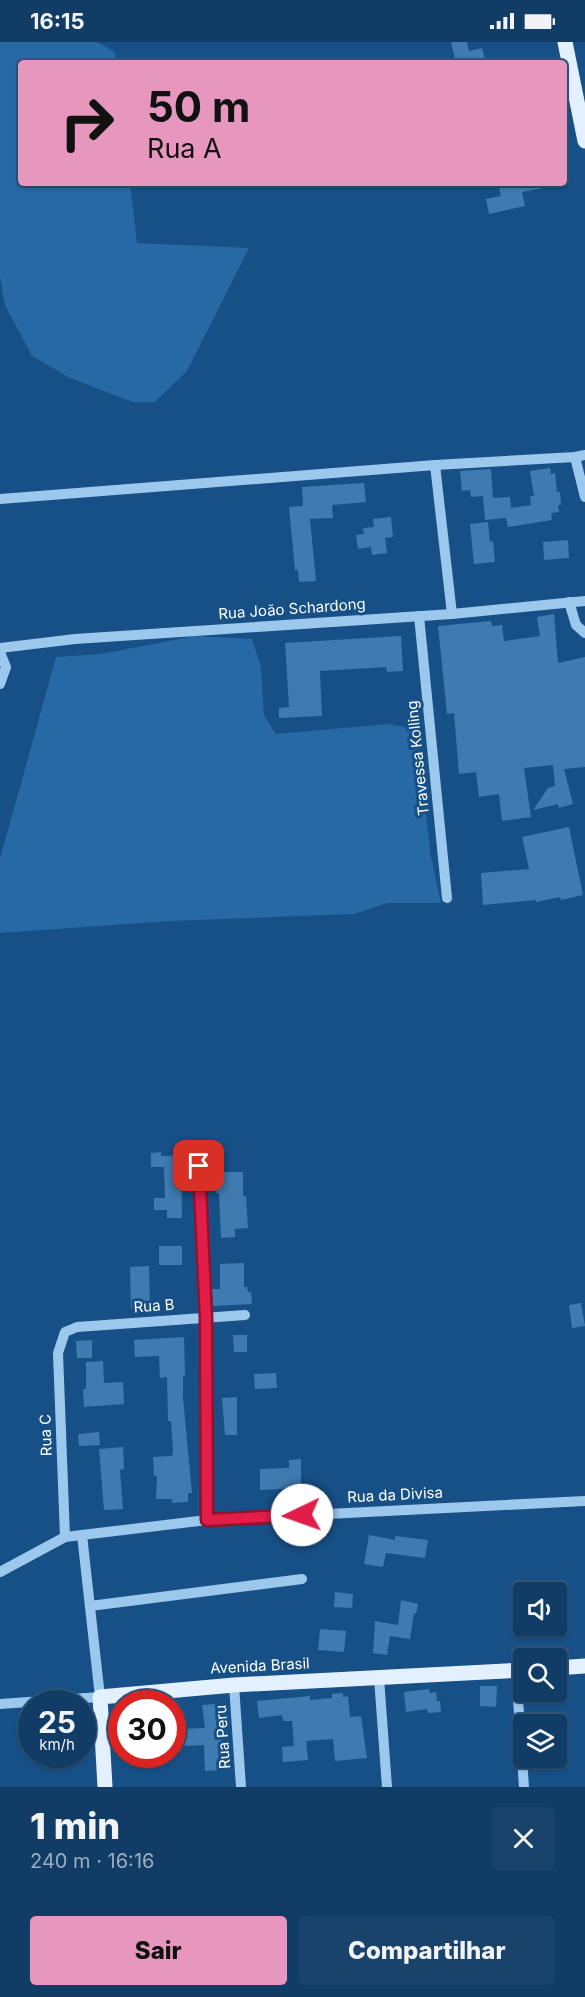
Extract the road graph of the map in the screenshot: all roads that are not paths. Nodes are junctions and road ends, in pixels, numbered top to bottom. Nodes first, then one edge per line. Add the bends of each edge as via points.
1 (565, 42) edge
2 (585, 141) edge
3 (580, 456) edge
4 (435, 465) junction
5 (585, 497) edge
6 (0, 500) edge
7 (585, 601) edge
8 (568, 602) junction
9 (452, 614) junction
10 (419, 616) junction
11 (585, 633) edge
12 (0, 650) edge
13 (0, 684) edge
14 (447, 898) dead end
15 (199, 1166) dead end
16 (245, 1315) dead end
17 (206, 1318) junction
18 (65, 1332) joint
19 (585, 1501) edge
20 (207, 1520) junction
21 (82, 1535) junction
22 (65, 1538) junction
23 (0, 1572) edge
24 (303, 1579) dead end
25 (90, 1606) junction
26 (585, 1666) edge
27 (567, 1667) edge
28 (513, 1670) edge
29 (379, 1678) junction
30 (234, 1685) junction
31 (100, 1696) junction
32 (521, 1702) edge
33 (0, 1704) edge
34 (105, 1787) edge
35 (242, 1787) edge
36 (387, 1787) edge
37 (524, 1787) edge

1 - 2 main road
3 - 4 street
3 - 5 street
4 - 6 street
4 - 9 street
7 - 8 street, Rua João Schardong
8 - 9 street, Rua João Schardong
8 - 11 street via 576,625
9 - 10 street, Rua João Schardong
10 - 12 street, Rua João Schardong via 75,639
10 - 14 street, Travessa Kolling
12 - 13 street via 6,667
15 - 17 street
16 - 17 street, Rua B
17 - 18 street, Rua B via 77,1327
17 - 20 street
18 - 22 street, Rua C via 58,1353
19 - 20 street, Rua da Divisa
20 - 21 street, Rua da Divisa
21 - 22 street, Rua da Divisa
21 - 25 street
22 - 23 street, Rua da Divisa
24 - 25 street
25 - 31 street
26 - 27 main road
28 - 29 main road, Avenida Brasil
29 - 30 main road, Avenida Brasil
29 - 36 street
30 - 31 main road, Avenida Brasil
30 - 35 street, Rua Peru
31 - 33 street, Avenida Brasil
31 - 34 main road
32 - 37 street

